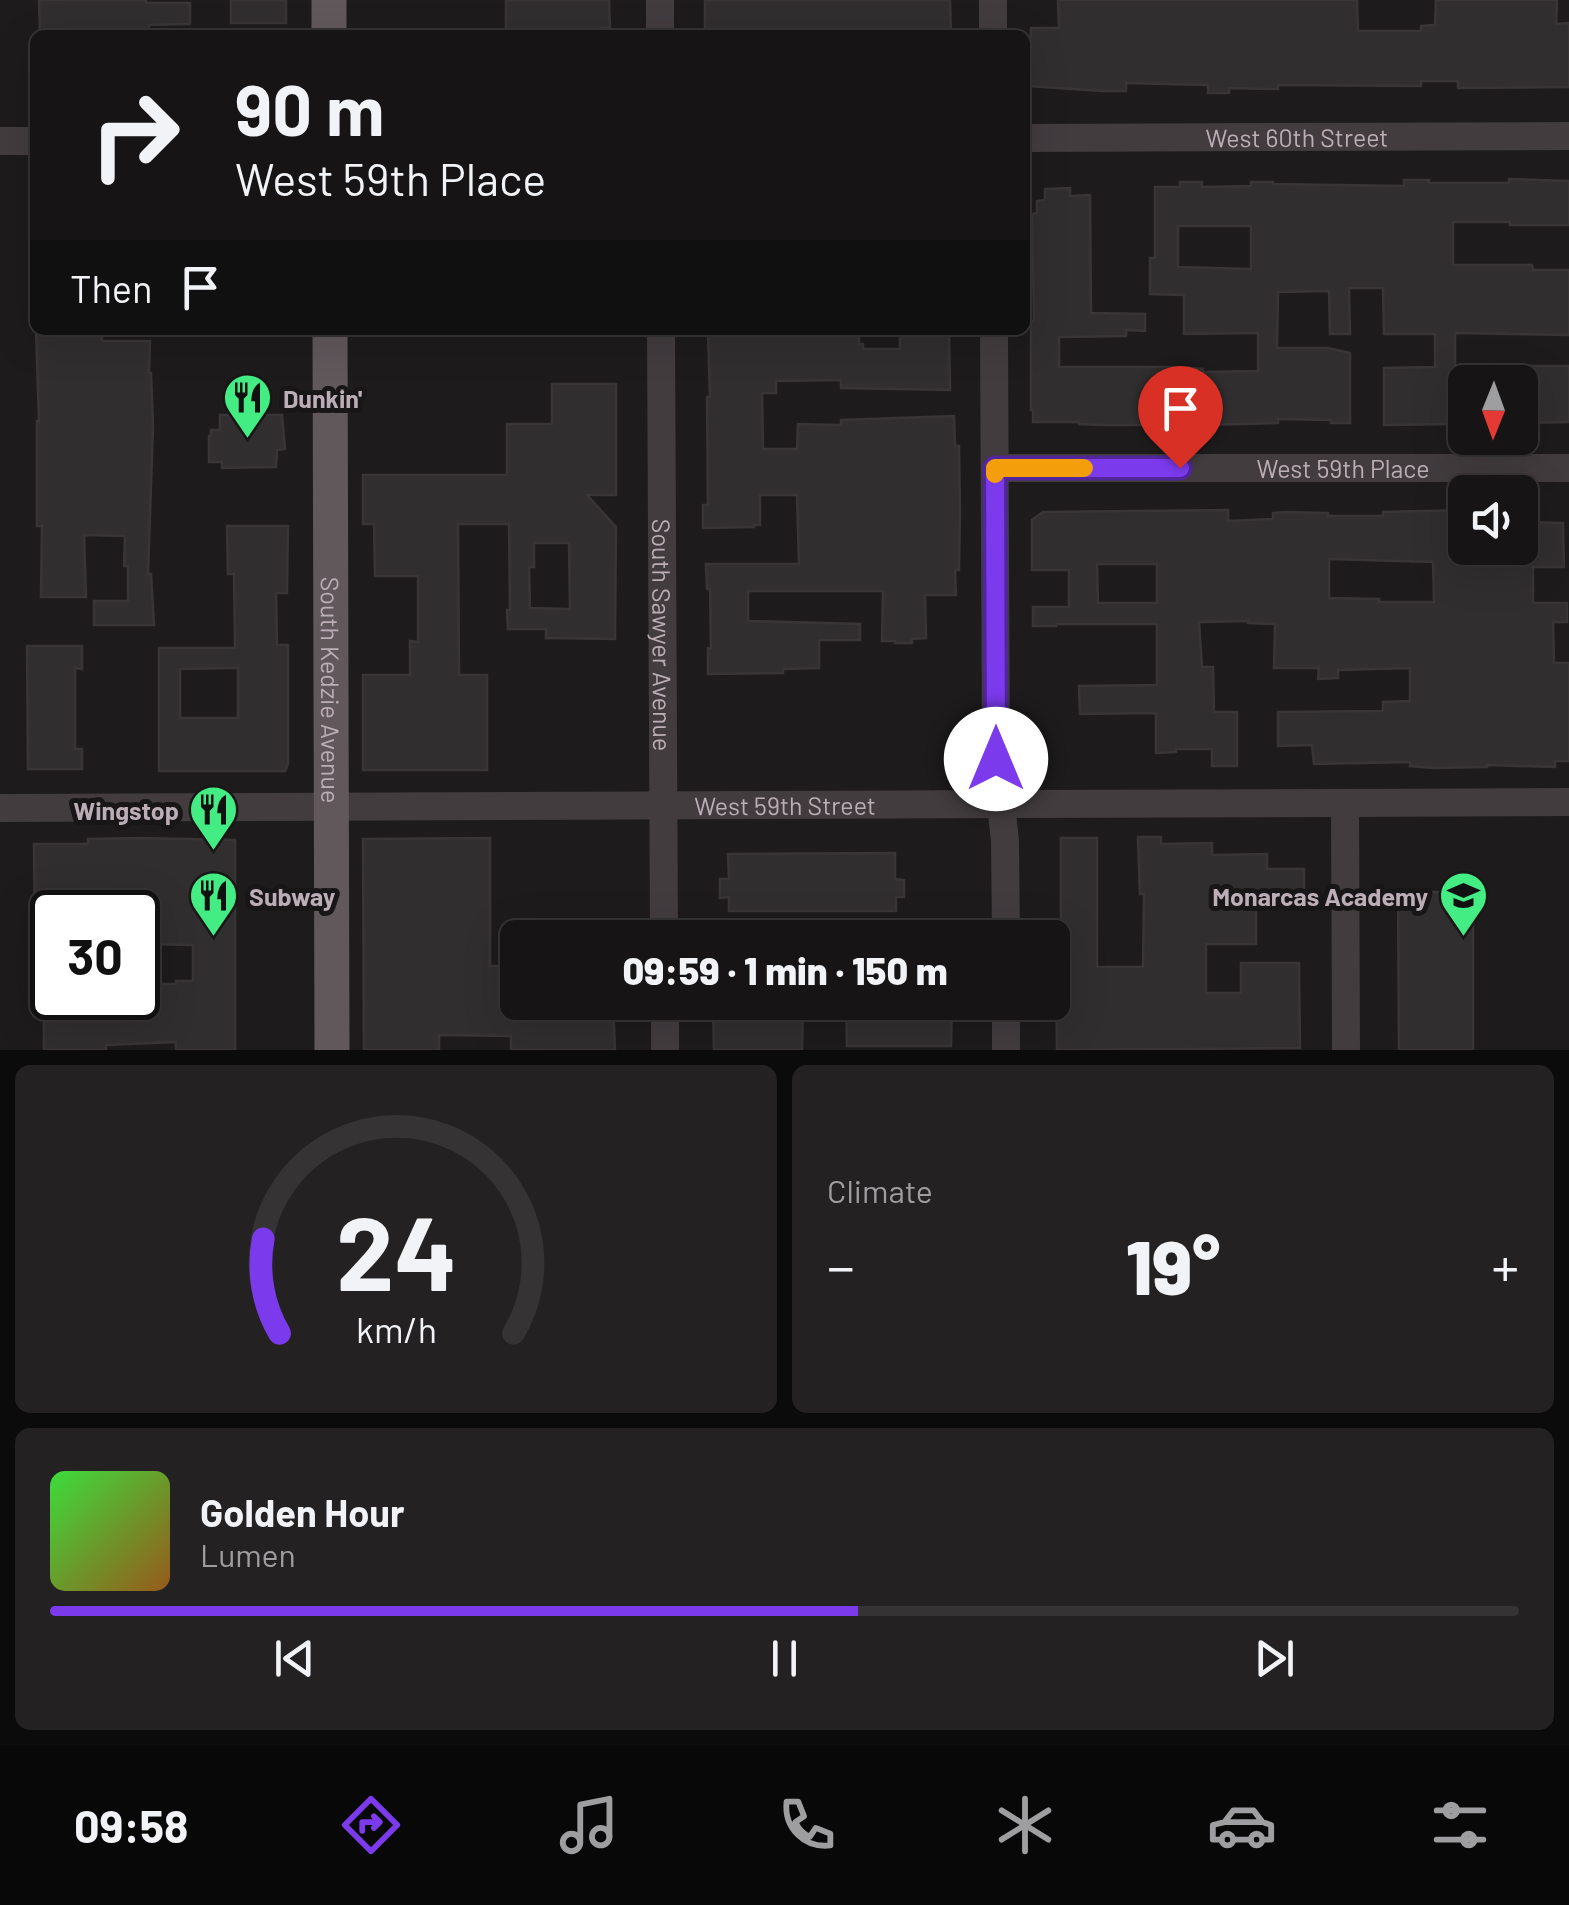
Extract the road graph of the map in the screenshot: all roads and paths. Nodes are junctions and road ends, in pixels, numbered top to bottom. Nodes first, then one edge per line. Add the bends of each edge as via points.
1 (329, 0) edge
2 (660, 0) edge
3 (993, 0) edge
4 (329, 30) edge
5 (660, 30) edge
6 (993, 30) edge
7 (1569, 136) edge
8 (1030, 138) edge
9 (0, 141) edge
10 (30, 142) edge
11 (330, 335) edge
12 (662, 335) edge
13 (994, 335) edge
14 (995, 468) junction
15 (1569, 468) edge
16 (1569, 802) edge
17 (1345, 804) junction
18 (1001, 805) junction
19 (664, 806) junction
20 (333, 807) junction
21 (0, 808) edge
22 (664, 920) edge
23 (1006, 920) edge
24 (665, 1020) edge
25 (1006, 1020) edge
26 (332, 1050) edge
27 (665, 1050) edge
28 (1006, 1050) edge
29 (1346, 1050) edge

1 - 4 main road
2 - 5 street
3 - 6 street
7 - 8 street, West 60th Street
9 - 10 street
11 - 20 main road, South Kedzie Avenue
12 - 19 street, South Sawyer Avenue
13 - 14 street
14 - 15 street, West 59th Place
14 - 18 street
16 - 17 street, West 59th Street
17 - 18 street, West 59th Street
17 - 29 street
18 - 19 street, West 59th Street
18 - 23 street
19 - 20 street, West 59th Street
19 - 22 street, South Sawyer Avenue
20 - 21 street, West 59th Street
20 - 26 main road, South Kedzie Avenue
24 - 27 street
25 - 28 street

